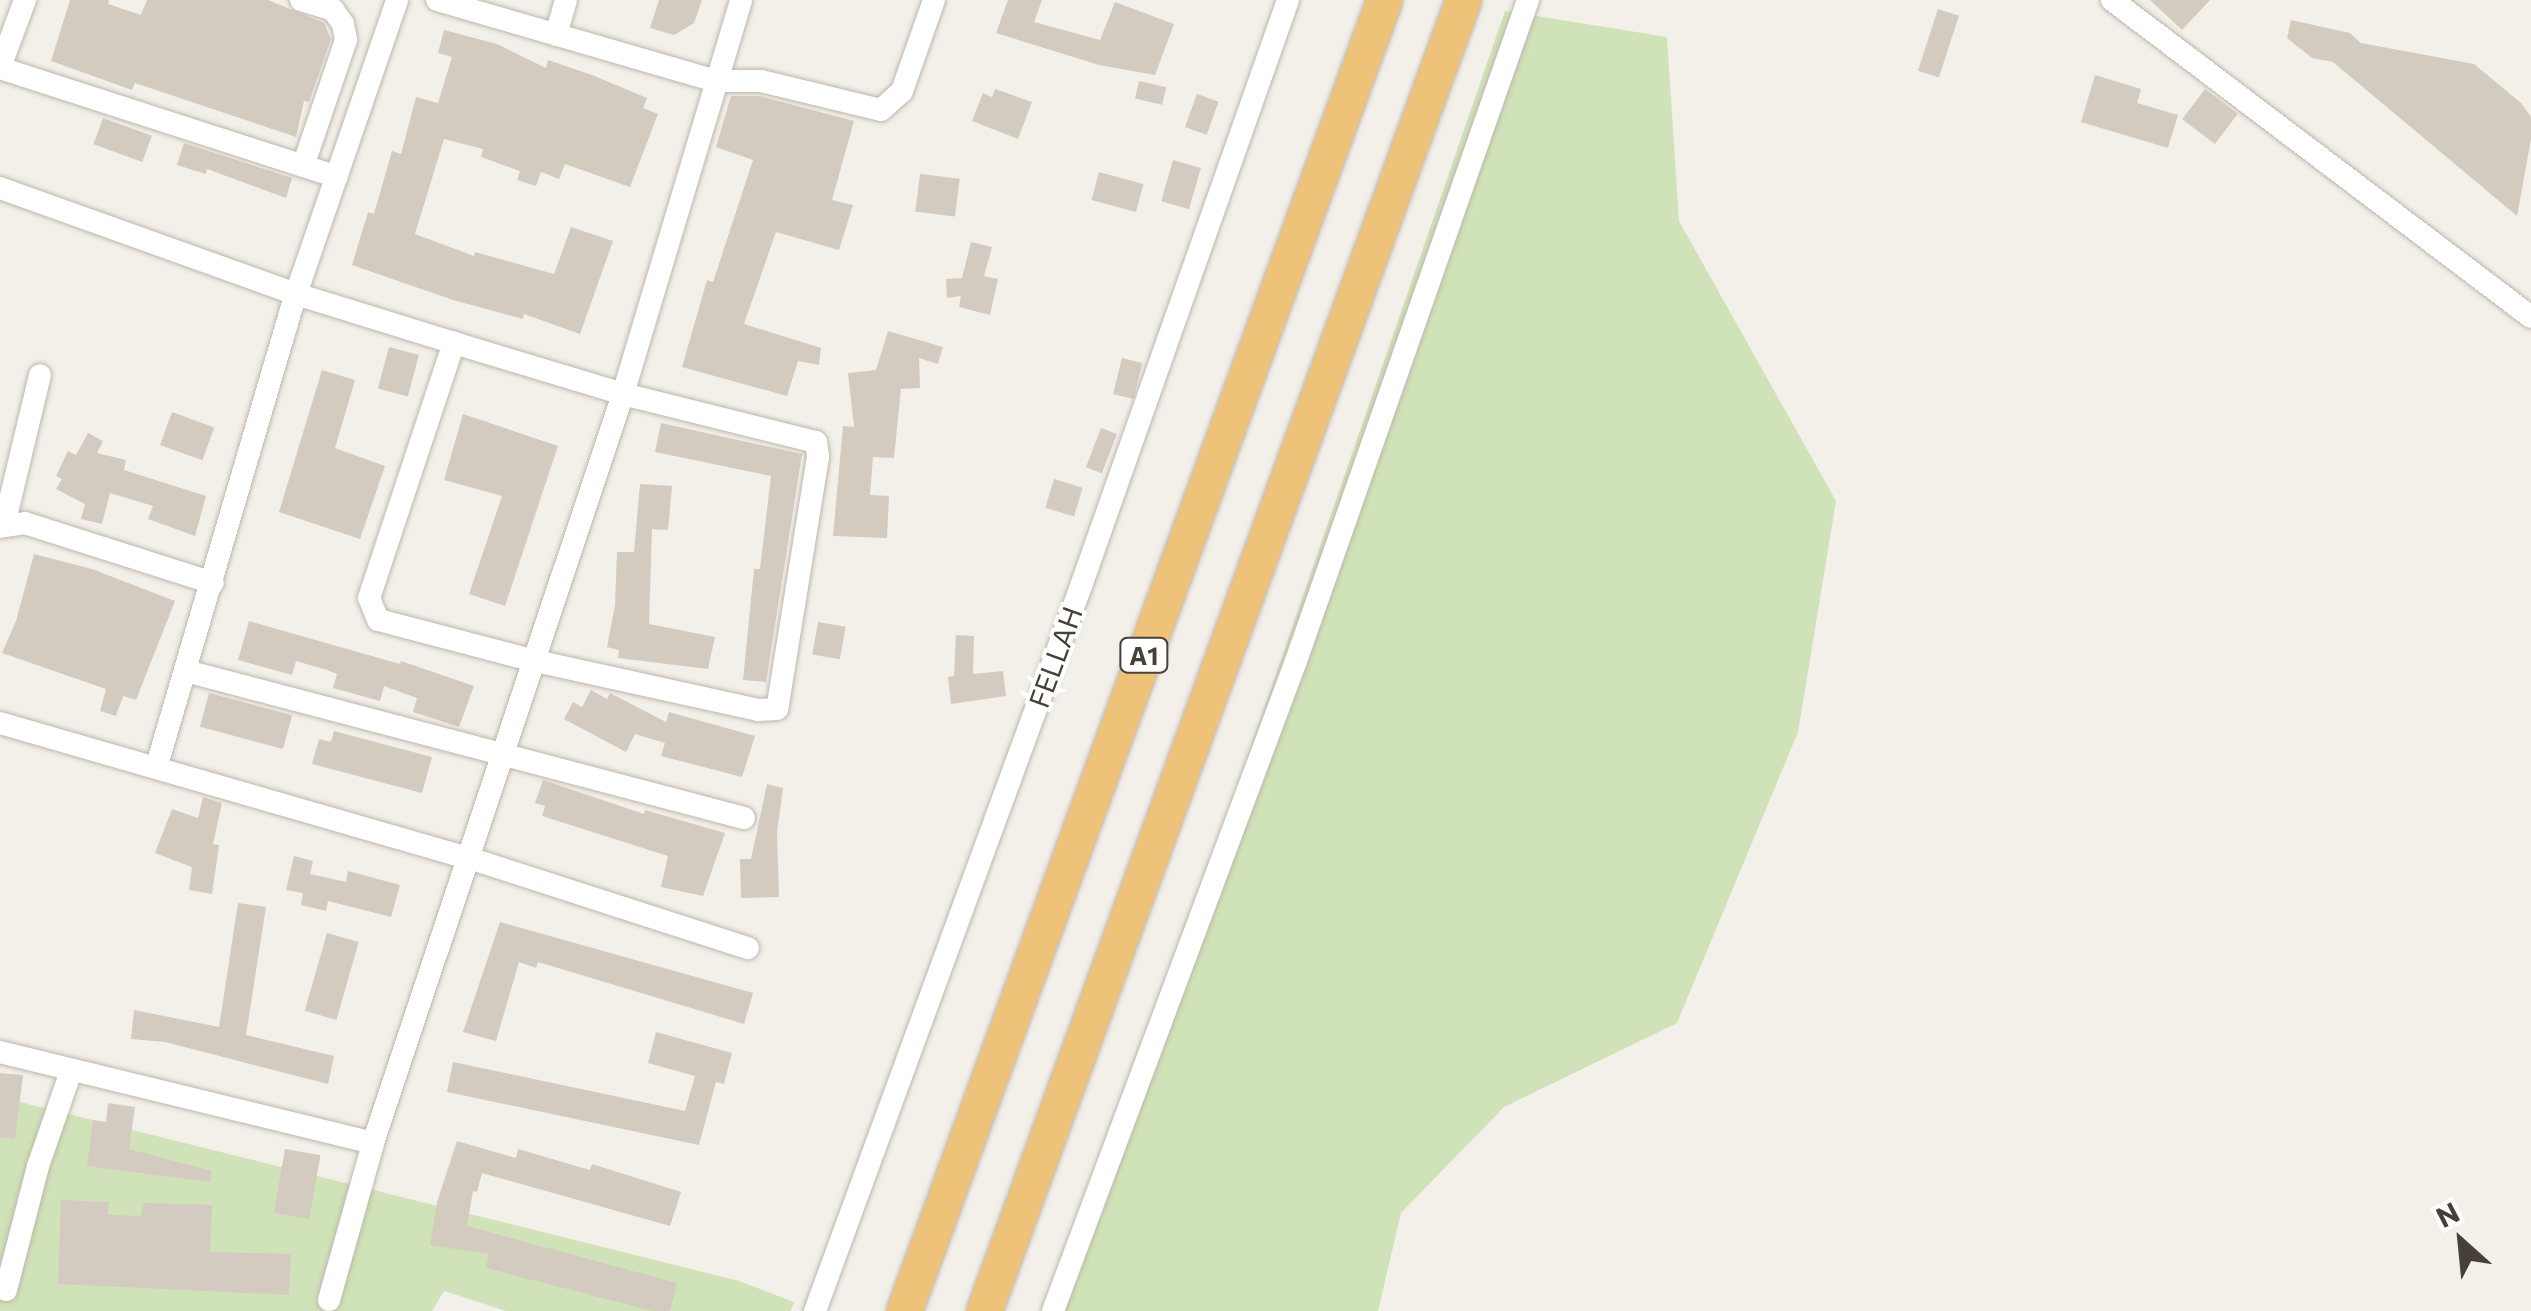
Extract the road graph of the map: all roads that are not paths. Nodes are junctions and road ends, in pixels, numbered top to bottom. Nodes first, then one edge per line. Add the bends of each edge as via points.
1 (25, 0) edge
2 (301, 0) edge
3 (397, 0) edge
4 (437, 0) edge
5 (566, 0) edge
6 (741, 0) edge
7 (934, 0) edge
8 (1288, 0) edge
9 (1384, 0) edge
10 (1462, 0) edge
11 (1528, 0) edge
12 (2112, 0) edge
13 (556, 35) junction
14 (0, 68) edge
15 (714, 81) junction
16 (303, 166) junction
17 (337, 177) junction
18 (0, 188) edge
19 (296, 294) junction
20 (2531, 317) edge
21 (454, 342) junction
22 (40, 375) dead end
23 (623, 394) junction
24 (2, 526) edge
25 (213, 584) junction
26 (531, 660) junction
27 (186, 671) junction
28 (0, 722) edge
29 (503, 757) junction
30 (157, 766) junction
31 (744, 818) dead end
32 (469, 858) junction
33 (748, 948) dead end
34 (0, 1052) edge
35 (72, 1071) junction
36 (373, 1144) junction
37 (6, 1290) dead end
38 (329, 1300) dead end
39 (815, 1311) edge
40 (904, 1311) edge
41 (984, 1311) edge
42 (1053, 1311) edge

1 - 14 street
2 - 16 street via 333,10 346,40
3 - 17 street
4 - 13 street
5 - 13 street
6 - 15 street
7 - 15 street via 902,90 881,110 761,80
8 - 39 street, FELLAH
9 - 40 highway, A1
10 - 41 highway
11 - 42 street via 1296,661
12 - 20 street
13 - 15 street
14 - 16 street
15 - 23 street
16 - 17 street
17 - 19 street
18 - 19 street
19 - 21 street
19 - 25 street
21 - 23 street
21 - 26 street via 370,606 385,624
22 - 24 street
23 - 26 street
23 - 26 street via 817,444 781,701 773,711 758,710
24 - 25 street via 24,523
25 - 27 street
26 - 29 street
27 - 29 street
27 - 30 street
28 - 30 street
29 - 31 street
29 - 32 street
30 - 32 street
32 - 33 street
32 - 36 street
34 - 35 street
35 - 36 street
35 - 37 street via 38,1166
36 - 38 street

